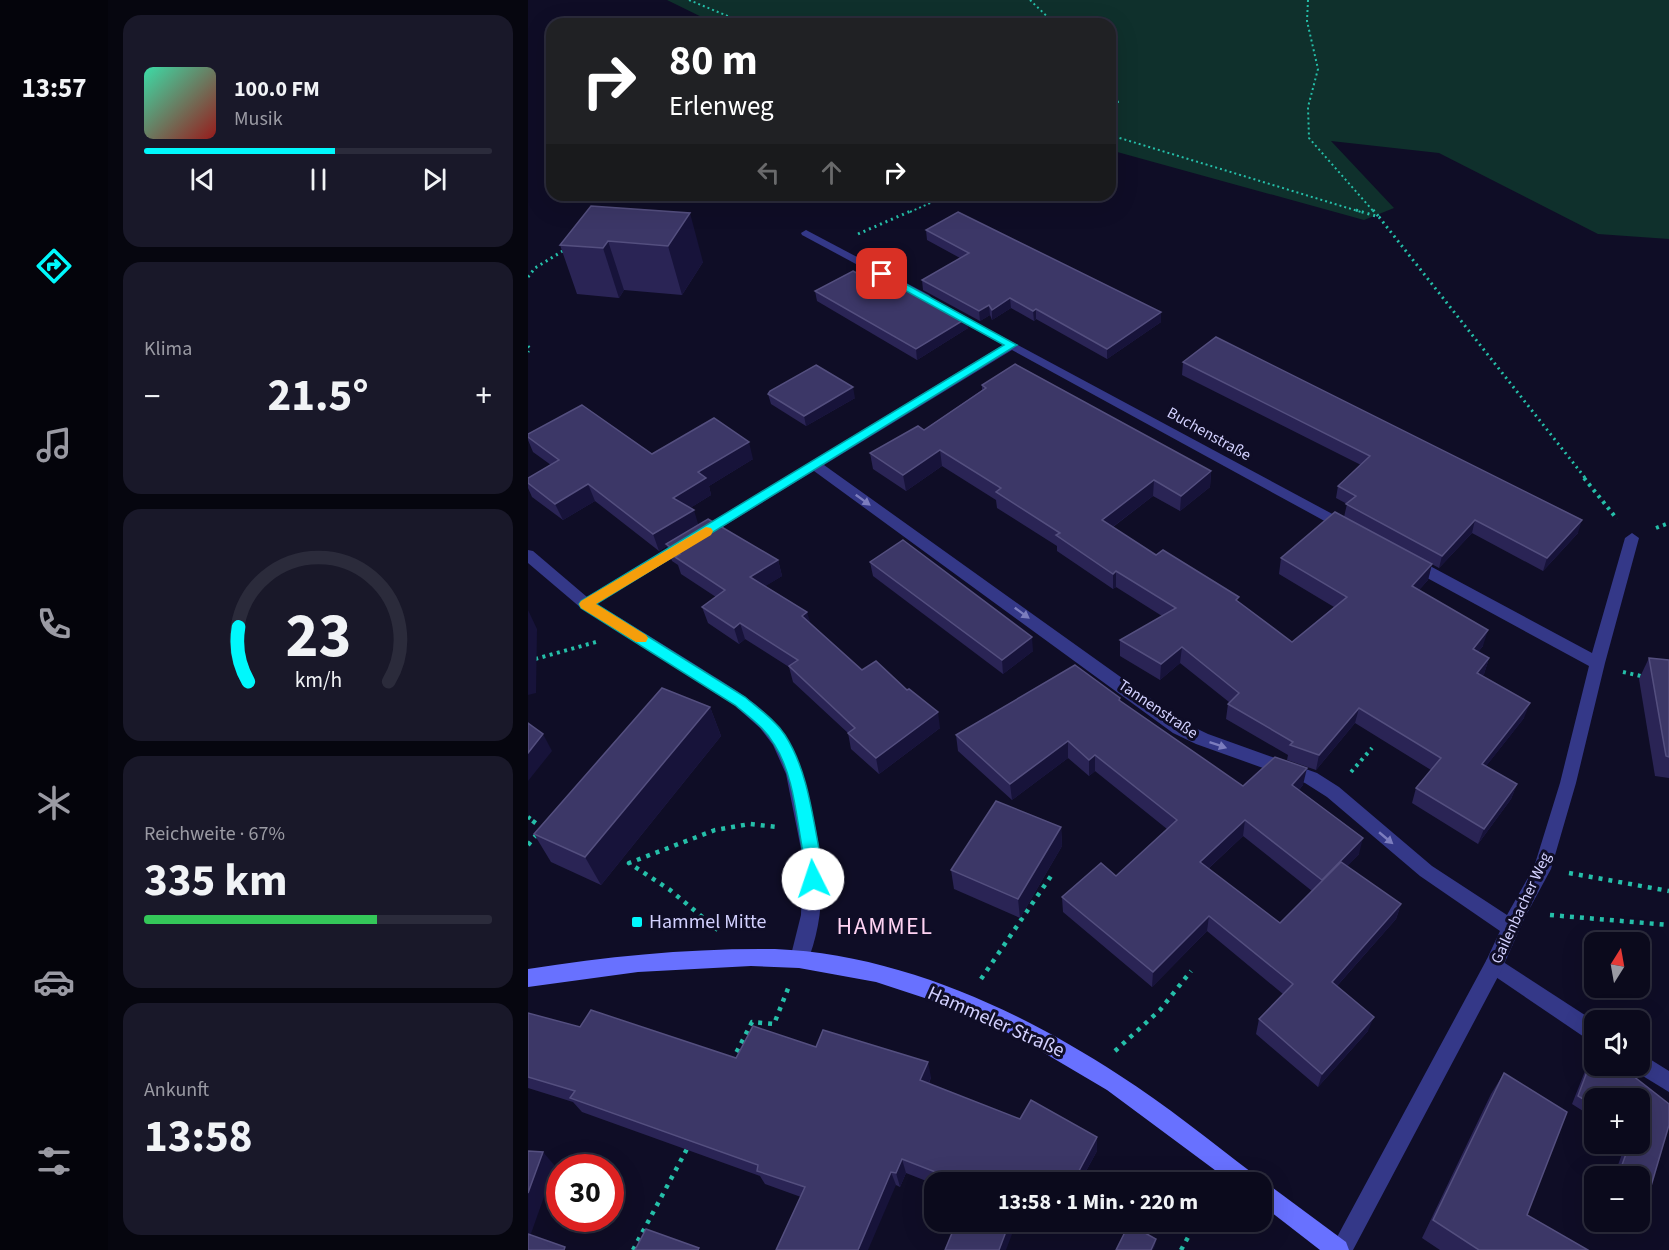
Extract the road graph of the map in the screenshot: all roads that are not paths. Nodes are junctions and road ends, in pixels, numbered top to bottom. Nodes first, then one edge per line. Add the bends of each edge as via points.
1 (806, 233) dead end
2 (1012, 345) junction
3 (816, 466) junction
4 (1359, 534) edge
5 (1632, 538) road end
6 (528, 555) edge
7 (1401, 557) edge
8 (586, 604) junction
9 (1597, 663) junction
10 (1515, 920) junction
11 (799, 959) junction
12 (1494, 965) junction
13 (528, 978) edge
14 (1584, 1025) edge
15 (1650, 1070) edge
16 (1669, 1082) edge
17 (1235, 1172) edge
18 (1272, 1200) edge
19 (1339, 1250) edge

1 - 2 street, Buchenstraße
2 - 3 street
2 - 4 street, Buchenstraße
3 - 8 street
3 -> 10 street, Tannenstraße via 1179,728 1311,778 1426,871
5 - 9 street, Gailenbacher Weg
6 - 8 street
7 - 9 street
8 - 11 street via 740,701 779,739 791,763 814,864 809,927
9 - 10 street, Gailenbacher Weg via 1542,869
10 - 12 street, Gailenbacher Weg
11 - 13 main road, Hammeler Straße via 750,957 602,967
11 - 17 main road, Hammeler Straße via 857,969 965,1003 1045,1041 1167,1120
12 - 14 street
12 - 19 street, Gailenbacher Weg
15 - 16 street
18 - 19 main road

